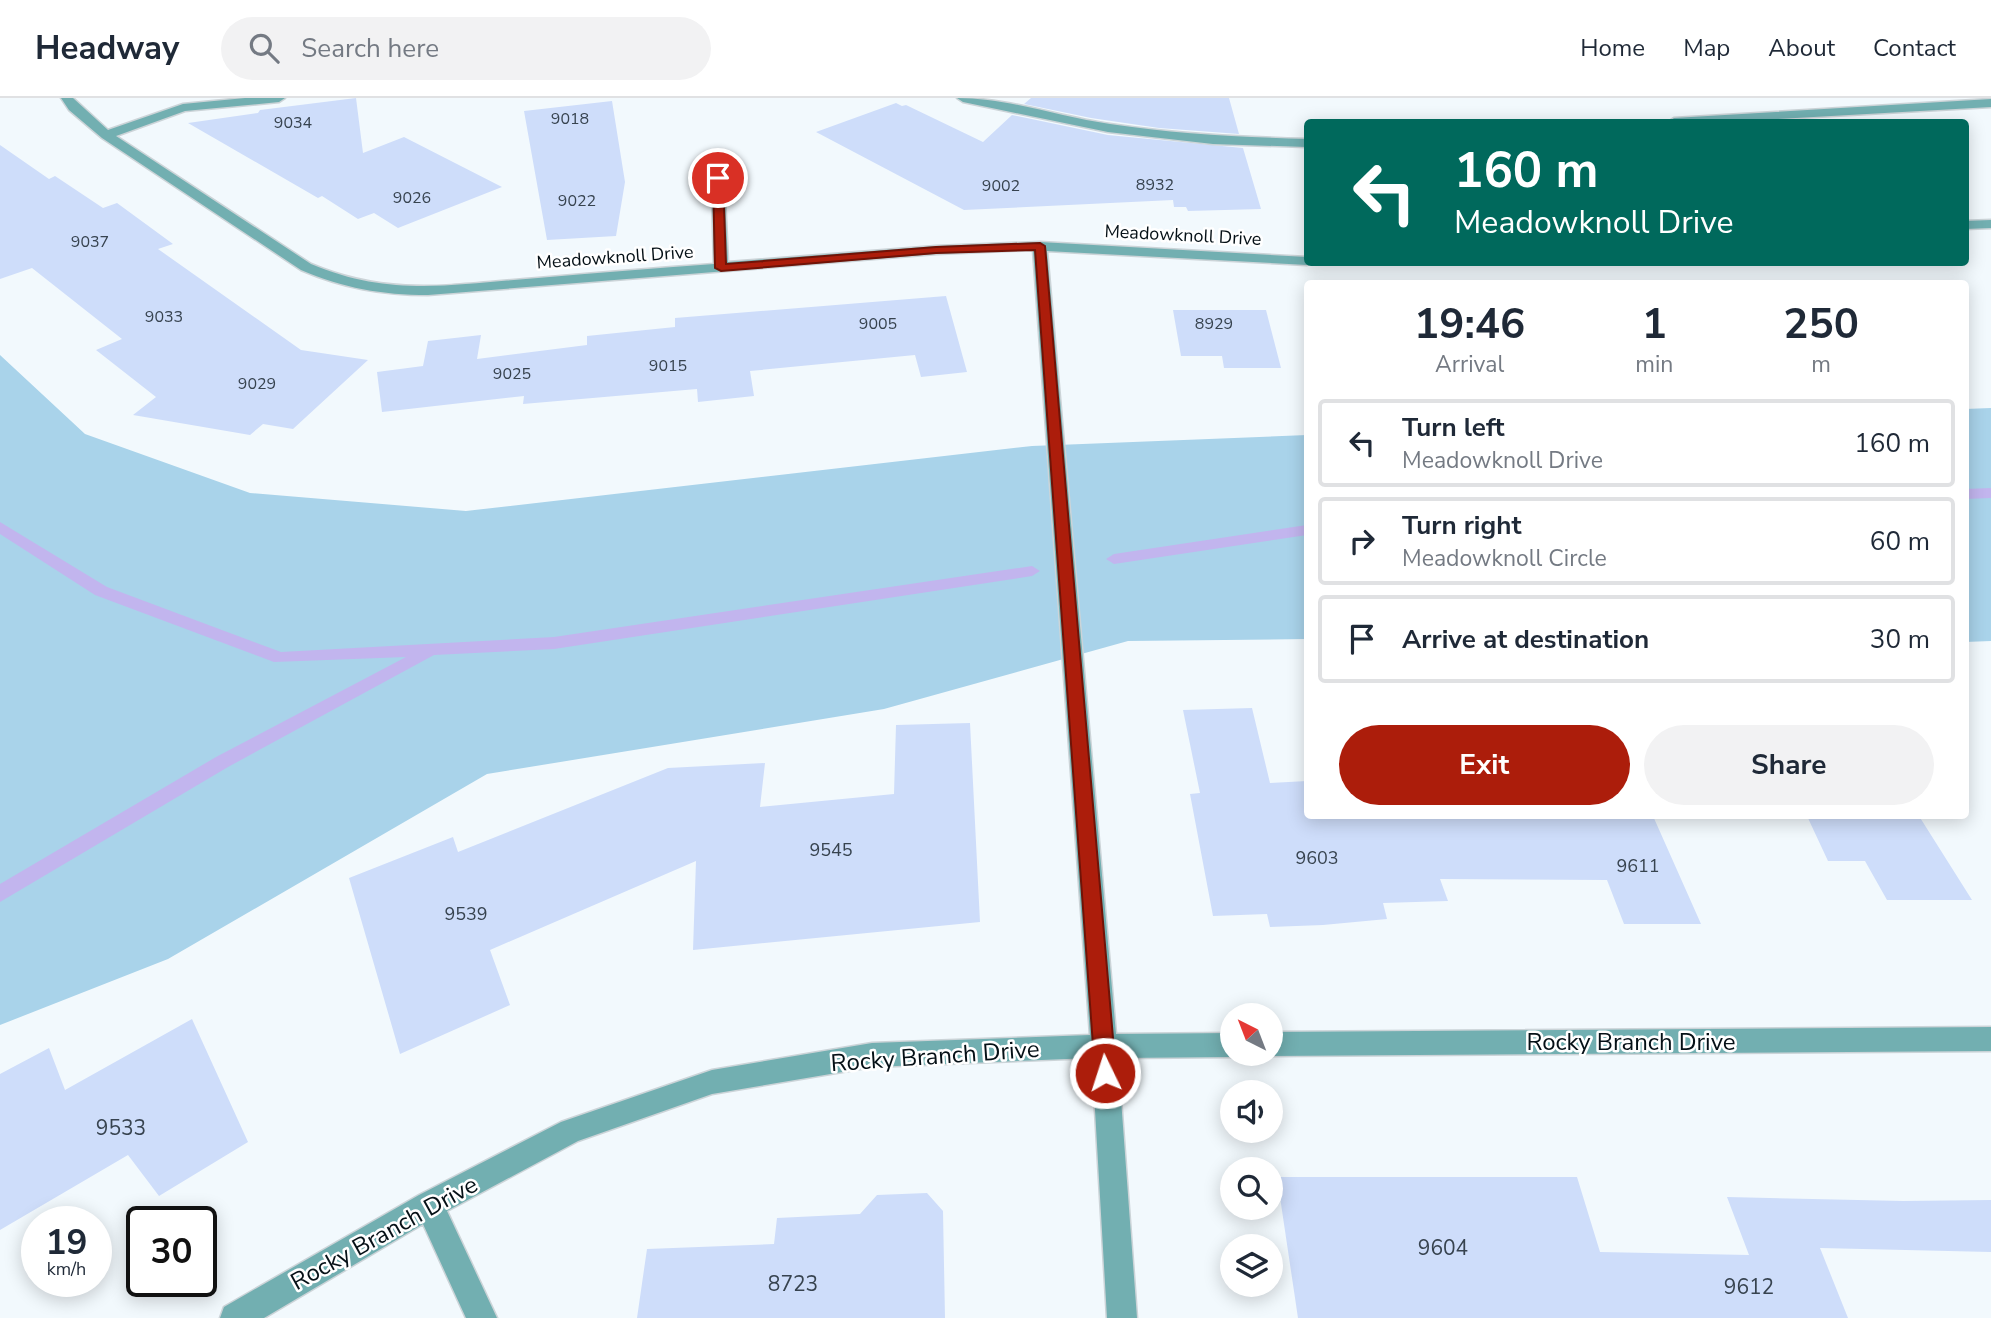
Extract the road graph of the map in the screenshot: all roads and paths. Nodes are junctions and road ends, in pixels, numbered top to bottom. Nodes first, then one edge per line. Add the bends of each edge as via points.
1 (67, 98) edge
2 (279, 98) edge
3 (963, 98) edge
4 (1991, 103) edge
5 (1724, 119) edge
6 (106, 135) junction
7 (1304, 143) edge
8 (717, 156) dead end
9 (1991, 224) edge
10 (1969, 225) edge
11 (1040, 246) junction
12 (1304, 261) edge
13 (721, 268) junction
14 (1991, 1039) edge
15 (1283, 1044) edge
16 (1220, 1045) edge
17 (1104, 1046) junction
18 (429, 1205) junction
19 (235, 1318) edge
20 (482, 1318) edge
21 (1122, 1318) edge

1 - 6 street, Meadowknoll Drive
2 - 6 street via 183,108
3 - 7 street via 1108,128 1213,140
4 - 5 street
6 - 13 street, Meadowknoll Drive via 306,267 342,283 378,290 428,290
8 - 13 street
9 - 10 street
11 - 12 street, Meadowknoll Drive
11 - 13 street, Meadowknoll Drive
11 - 17 street
14 - 15 street, Rocky Branch Drive
16 - 17 street, Rocky Branch Drive
17 - 18 street, Rocky Branch Drive via 872,1055 712,1082 571,1131
17 - 21 street
18 - 19 street, Rocky Branch Drive
18 - 20 street

